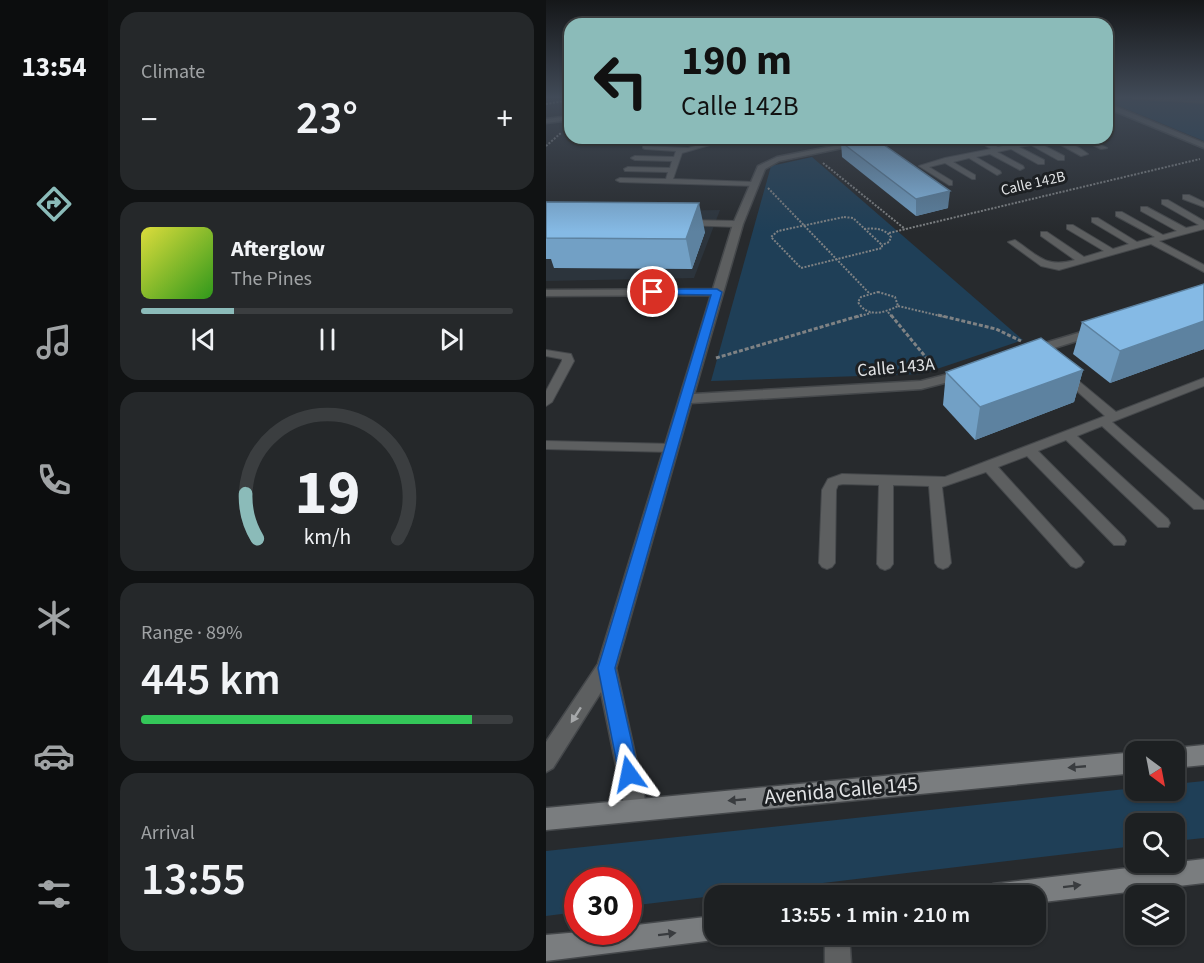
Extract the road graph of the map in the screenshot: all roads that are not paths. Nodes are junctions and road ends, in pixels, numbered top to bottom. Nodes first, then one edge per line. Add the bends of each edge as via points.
1 (707, 144) edge
2 (857, 144) edge
3 (984, 144) edge
4 (1022, 144) edge
5 (1036, 144) edge
6 (1065, 144) edge
7 (1095, 144) edge
8 (695, 146) joint
9 (1011, 146) junction
10 (645, 147) dead end
11 (1104, 148) dead end
12 (685, 149) junction
13 (993, 150) junction
14 (1084, 154) dead end
15 (969, 155) junction
16 (634, 158) dead end
17 (1061, 158) dead end
18 (676, 159) junction
19 (945, 160) junction
20 (1041, 162) dead end
21 (1020, 168) dead end
22 (628, 169) dead end
23 (673, 170) junction
24 (997, 173) dead end
25 (972, 177) dead end
26 (620, 180) dead end
27 (669, 181) junction
28 (949, 183) dead end
29 (754, 184) junction
30 (1186, 196) dead end
31 (1165, 202) dead end
32 (1204, 206) edge
33 (1144, 209) dead end
34 (1119, 214) dead end
35 (1095, 220) dead end
36 (678, 223) edge
37 (738, 224) junction
38 (1204, 225) edge
39 (1070, 227) dead end
40 (1186, 231) junction
41 (1044, 234) dead end
42 (1163, 238) junction
43 (1152, 241) junction
44 (1012, 242) dead end
45 (1136, 245) junction
46 (1112, 252) junction
47 (1082, 260) junction
48 (1204, 269) edge
49 (717, 292) junction
50 (546, 293) edge
51 (1103, 329) edge
52 (546, 353) edge
53 (1039, 357) joint
54 (979, 369) edge
55 (552, 380) edge
56 (1204, 382) edge
57 (687, 399) junction
58 (546, 402) edge
59 (1108, 418) junction
60 (1067, 434) junction
61 (546, 445) edge
62 (672, 448) junction
63 (1029, 450) junction
64 (989, 466) junction
65 (886, 482) junction
66 (935, 483) junction
67 (1199, 505) dead end
68 (1163, 523) dead end
69 (1119, 541) dead end
70 (826, 562) dead end
71 (1076, 562) dead end
72 (943, 563) dead end
73 (885, 564) dead end
74 (606, 668) junction
75 (1204, 755) edge
76 (1185, 757) edge
77 (546, 761) edge
78 (1125, 763) edge
79 (636, 809) junction
80 (546, 819) edge
81 (1204, 871) edge
82 (1046, 890) edge
83 (704, 929) edge
84 (837, 945) edge
85 (546, 948) edge
86 (838, 963) edge

1 - 8 lane
2 - 29 street via 777,159 761,168
3 - 13 lane
4 - 9 lane
5 - 17 lane
6 - 14 lane
7 - 11 lane
8 - 12 lane
9 - 13 lane
9 - 20 lane
10 - 12 lane
12 - 18 lane
13 - 15 lane
13 - 21 lane
15 - 19 lane
15 - 24 lane
16 - 18 lane
18 - 23 lane
19 - 25 lane
19 - 28 lane via 923,166
22 - 23 lane
23 - 27 lane
26 - 27 lane
27 - 29 lane
29 - 37 street
30 - 32 lane
31 - 38 lane
33 - 40 lane
34 - 42 lane
35 - 45 lane
36 - 37 lane
37 - 49 street
38 - 40 lane
39 - 46 lane
40 - 42 lane
41 - 47 lane
42 - 43 lane
43 - 45 lane
43 - 48 lane
44 - 47 lane via 1052,267
45 - 46 lane
46 - 47 lane
49 - 50 street
49 - 57 street
51 - 53 street
52 - 55 lane via 567,356 568,361
53 - 59 lane
54 - 57 street, Calle 143A via 921,385
55 - 58 lane
56 - 59 lane
57 - 62 street
59 - 60 lane
59 - 67 lane
60 - 63 lane
60 - 68 lane
61 - 62 lane
62 - 74 street
63 - 64 lane
63 - 69 lane
64 - 66 lane
64 - 71 lane
65 - 66 lane
65 - 70 lane via 833,482 829,490
65 - 73 lane
66 - 72 lane
74 -> 77 street
74 - 79 street
75 - 76 main road
78 -> 79 main road, Avenida Calle 145
79 - 80 main road, Avenida Calle 145
82 -> 81 main road
85 -> 83 main road
84 - 86 street

